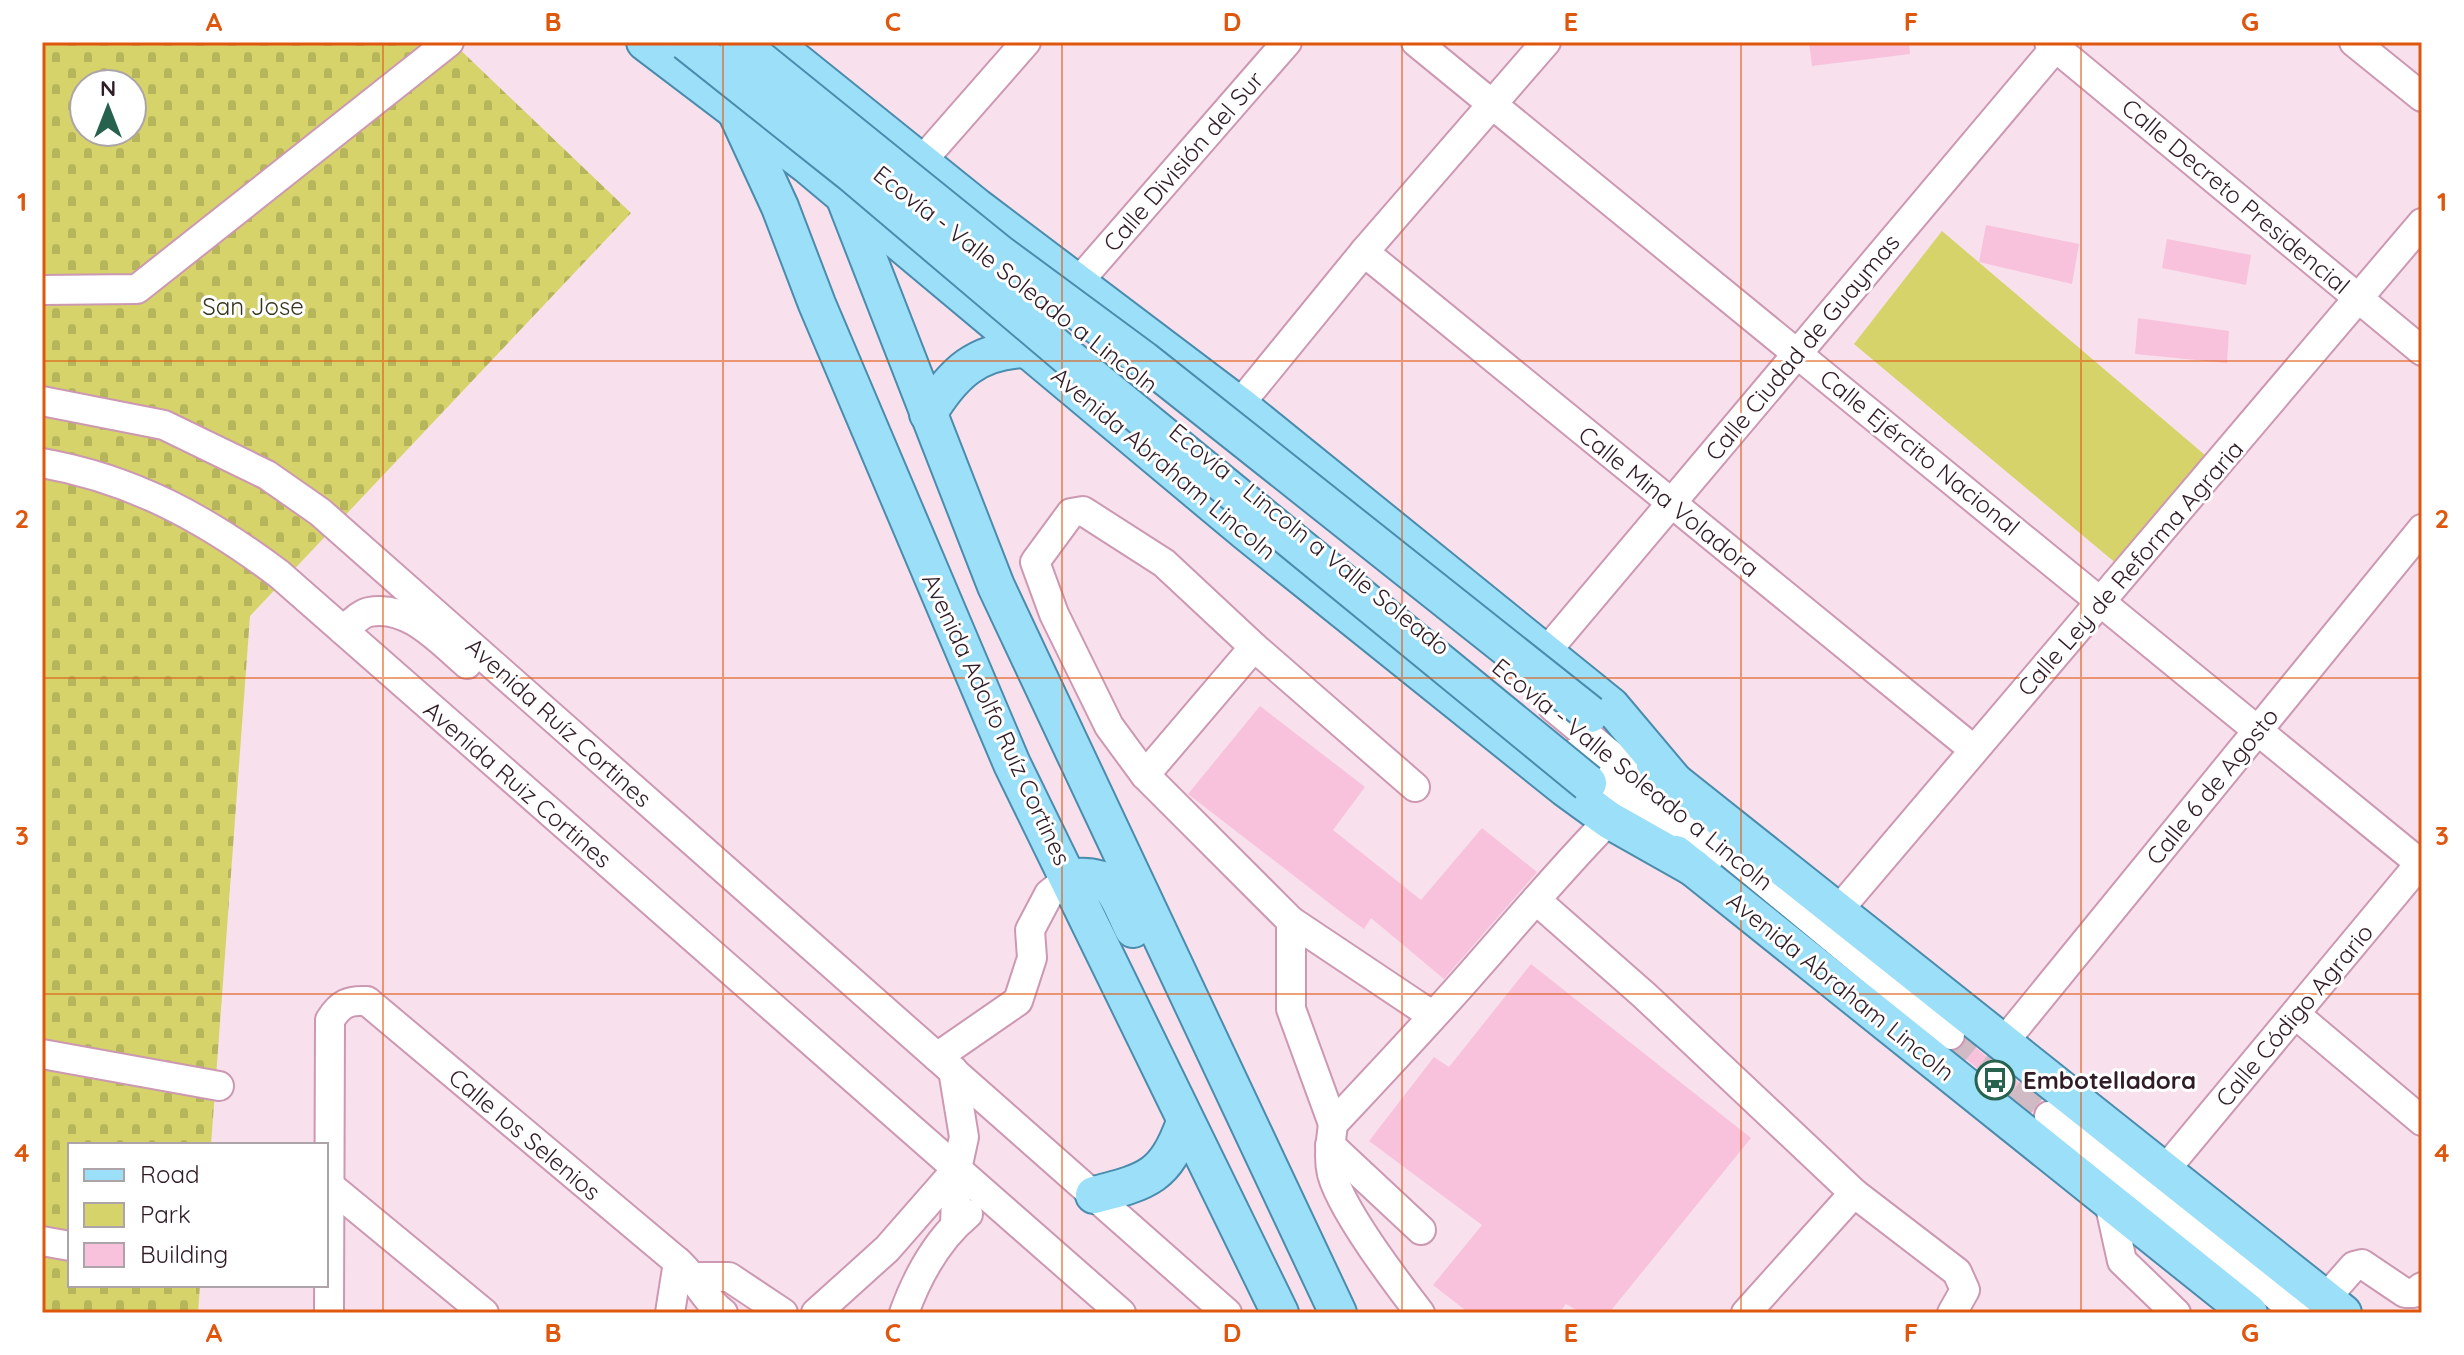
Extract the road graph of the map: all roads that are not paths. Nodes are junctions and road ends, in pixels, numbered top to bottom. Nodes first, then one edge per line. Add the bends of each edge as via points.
1 (449, 42) edge
2 (645, 42) edge
3 (672, 42) edge
4 (686, 42) edge
5 (711, 42) edge
6 (738, 42) edge
7 (772, 42) edge
8 (1026, 42) edge
9 (1287, 42) edge
10 (1416, 42) edge
11 (1546, 42) edge
12 (2354, 42) edge
13 (2055, 44) edge
14 (2422, 97) edge
15 (1492, 106) junction
16 (737, 114) junction
17 (829, 137) junction
18 (905, 201) junction
19 (2422, 223) edge
20 (1027, 244) junction
21 (1364, 252) junction
22 (983, 279) junction
23 (1079, 281) junction
24 (42, 290) edge
25 (2360, 298) junction
26 (817, 304) junction
27 (891, 321) junction
28 (1027, 349) junction
29 (2422, 351) edge
30 (1797, 353) junction
31 (42, 401) edge
32 (1239, 405) junction
33 (928, 414) junction
34 (42, 463) edge
35 (1672, 504) junction
36 (2422, 529) edge
37 (2104, 601) junction
38 (343, 630) junction
39 (1254, 647) junction
40 (1545, 653) junction
41 (2257, 731) junction
42 (1973, 749) junction
43 (1145, 775) junction
44 (1675, 782) junction
45 (1415, 787) dead end
46 (648, 801) junction
47 (1609, 820) junction
48 (2421, 863) edge
49 (1694, 868) junction
50 (1069, 878) junction
51 (1536, 900) junction
52 (1836, 913) junction
53 (1291, 921) junction
54 (2295, 1014) junction
55 (1433, 1016) junction
56 (1945, 1041) tunnel mouth
57 (2003, 1043) junction
58 (42, 1054) edge
59 (1222, 1062) junction
60 (945, 1063) junction
61 (219, 1086) dead end
62 (2422, 1121) edge
63 (1185, 1122) junction
64 (1331, 1134) junction
65 (957, 1169) junction
66 (2165, 1170) junction
67 (330, 1186) junction
68 (1854, 1193) junction
69 (1094, 1195) junction
70 (994, 1200) junction
71 (2109, 1202) junction
72 (955, 1225) junction
73 (1421, 1230) dead end
74 (42, 1241) edge
75 (68, 1246) edge
76 (687, 1270) junction
77 (2422, 1287) edge
78 (2322, 1308) edge
79 (329, 1313) edge
80 (484, 1313) edge
81 (670, 1313) edge
82 (723, 1313) edge
83 (783, 1313) edge
84 (816, 1313) edge
85 (904, 1313) edge
86 (1121, 1313) edge
87 (1227, 1313) edge
88 (1280, 1313) edge
89 (1338, 1313) edge
90 (1420, 1313) edge
91 (1746, 1313) edge
92 (1952, 1313) edge
93 (2176, 1313) edge
94 (2249, 1313) edge
95 (2275, 1313) edge

1 - 24 street via 137,289
2 - 16 main road, Avenida Abraham Lincoln
3 - 17 street
4 - 49 main road, Avenida Abraham Lincoln, bridge
5 - 17 street
6 - 44 main road, bridge
7 - 17 main road, Avenida Abraham Lincoln
8 - 18 street
9 - 23 street, Calle División del Sur
10 - 15 street, Calle Ejército Nacional
11 - 15 street
12 - 14 street
13 - 25 street, Calle Decreto Presidencial
13 - 30 street, Calle Ciudad de Guaymas
15 - 21 street
15 - 30 street, Calle Ejército Nacional
16 - 17 main road, Avenida Abraham Lincoln
16 - 26 main road, Avenida Adolfo Ruíz Cortines
17 - 18 main road, Avenida Abraham Lincoln
17 - 18 main road, Avenida Abraham Lincoln
17 - 26 main road
17 - 27 main road
18 - 20 main road, Avenida Abraham Lincoln
18 - 22 main road, Avenida Abraham Lincoln
18 - 22 street, Ecovía - Valle Soleado a Lincoln
18 - 27 main road
19 - 25 street, Calle Ley de Reforma Agraria
20 - 22 main road via 1000,246
20 - 23 main road, Avenida Abraham Lincoln
21 - 32 street
21 - 35 street, Calle Mina Voladora
22 - 28 main road, Avenida Abraham Lincoln
22 - 56 street, Ecovía - Valle Soleado a Lincoln via 1596,741
23 - 32 main road, Avenida Abraham Lincoln
25 - 29 street, Calle Decreto Presidencial
25 - 37 street, Calle Ley de Reforma Agraria
26 - 50 main road, Avenida Adolfo Ruíz Cortines via 1012,764
27 - 33 main road
28 - 33 main road via 987,354 968,363
28 - 47 main road, Avenida Abraham Lincoln via 1246,532
30 - 35 street, Calle Ciudad de Guaymas
30 - 37 street, Calle Ejército Nacional
31 - 46 street, Avenida Ruíz Cortines via 164,425 267,475 391,572
32 - 40 main road, Avenida Abraham Lincoln
33 - 59 main road via 996,586
34 - 38 street, Avenida Ruiz Cortines via 128,484 185,510 269,566
35 - 40 street, Calle Ciudad de Guaymas
35 - 42 street, Calle Mina Voladora
36 - 41 street, Calle 6 de Agosto
37 - 41 street, Calle Ejército Nacional
37 - 42 street, Calle Ley de Reforma Agraria
38 - 46 street via 366,612 391,611 411,618 598,778
38 - 65 street, Avenida Ruiz Cortines
39 - 43 street
39 - 43 street via 1164,563 1083,511 1071,513 1035,565 1109,726
39 - 45 street
40 - 44 main road, Avenida Abraham Lincoln via 1611,706
41 - 48 street, Calle Ejército Nacional
41 - 57 street, Calle 6 de Agosto
42 - 52 street, Calle Ley de Reforma Agraria
43 - 53 street
44 - 52 main road
46 - 60 street, Avenida Ruíz Cortines
47 - 49 main road, Avenida Abraham Lincoln
47 - 51 street
48 - 54 street, Calle Código Agrario
49 - 71 main road, Avenida Abraham Lincoln
50 - 59 main road via 1105,880 1166,996
50 - 60 street via 1049,894 1030,930 1032,958 1018,1001
50 - 63 main road, Avenida Adolfo Ruíz Cortines
51 - 55 street
51 - 68 street
52 - 57 main road
53 - 55 street
53 - 64 street via 1291,1009
54 - 62 street
54 - 66 street, Calle Código Agrario
55 - 64 street
57 - 66 main road
58 - 61 street
59 - 89 main road
60 - 65 street via 963,1120
60 - 69 street, Avenida Ruíz Cortines
63 - 69 main road via 1172,1157 1157,1171
63 - 88 main road, Avenida Adolfo Ruíz Cortines
64 - 73 street
64 - 90 street via 1336,1184 1385,1267
65 - 70 street
65 - 72 street
65 - 84 street via 887,1249
66 - 78 main road
67 - 76 street, Calle los Selenios via 330,1020 351,1000 367,1001
67 - 79 street
67 - 80 street
68 - 91 street
68 - 92 street via 1957,1272 1965,1290
69 - 87 street, Avenida Ruíz Cortines
70 - 72 street
70 - 86 street
71 - 93 street via 2122,1261
71 - 94 main road, Avenida Abraham Lincoln
72 - 85 street via 919,1276
74 - 75 street
76 - 81 street
76 - 82 street, Calle los Selenios via 709,1303
76 - 83 street via 729,1277
77 - 78 street via 2405,1293 2362,1264 2354,1266
78 - 95 street via 2045,1121

